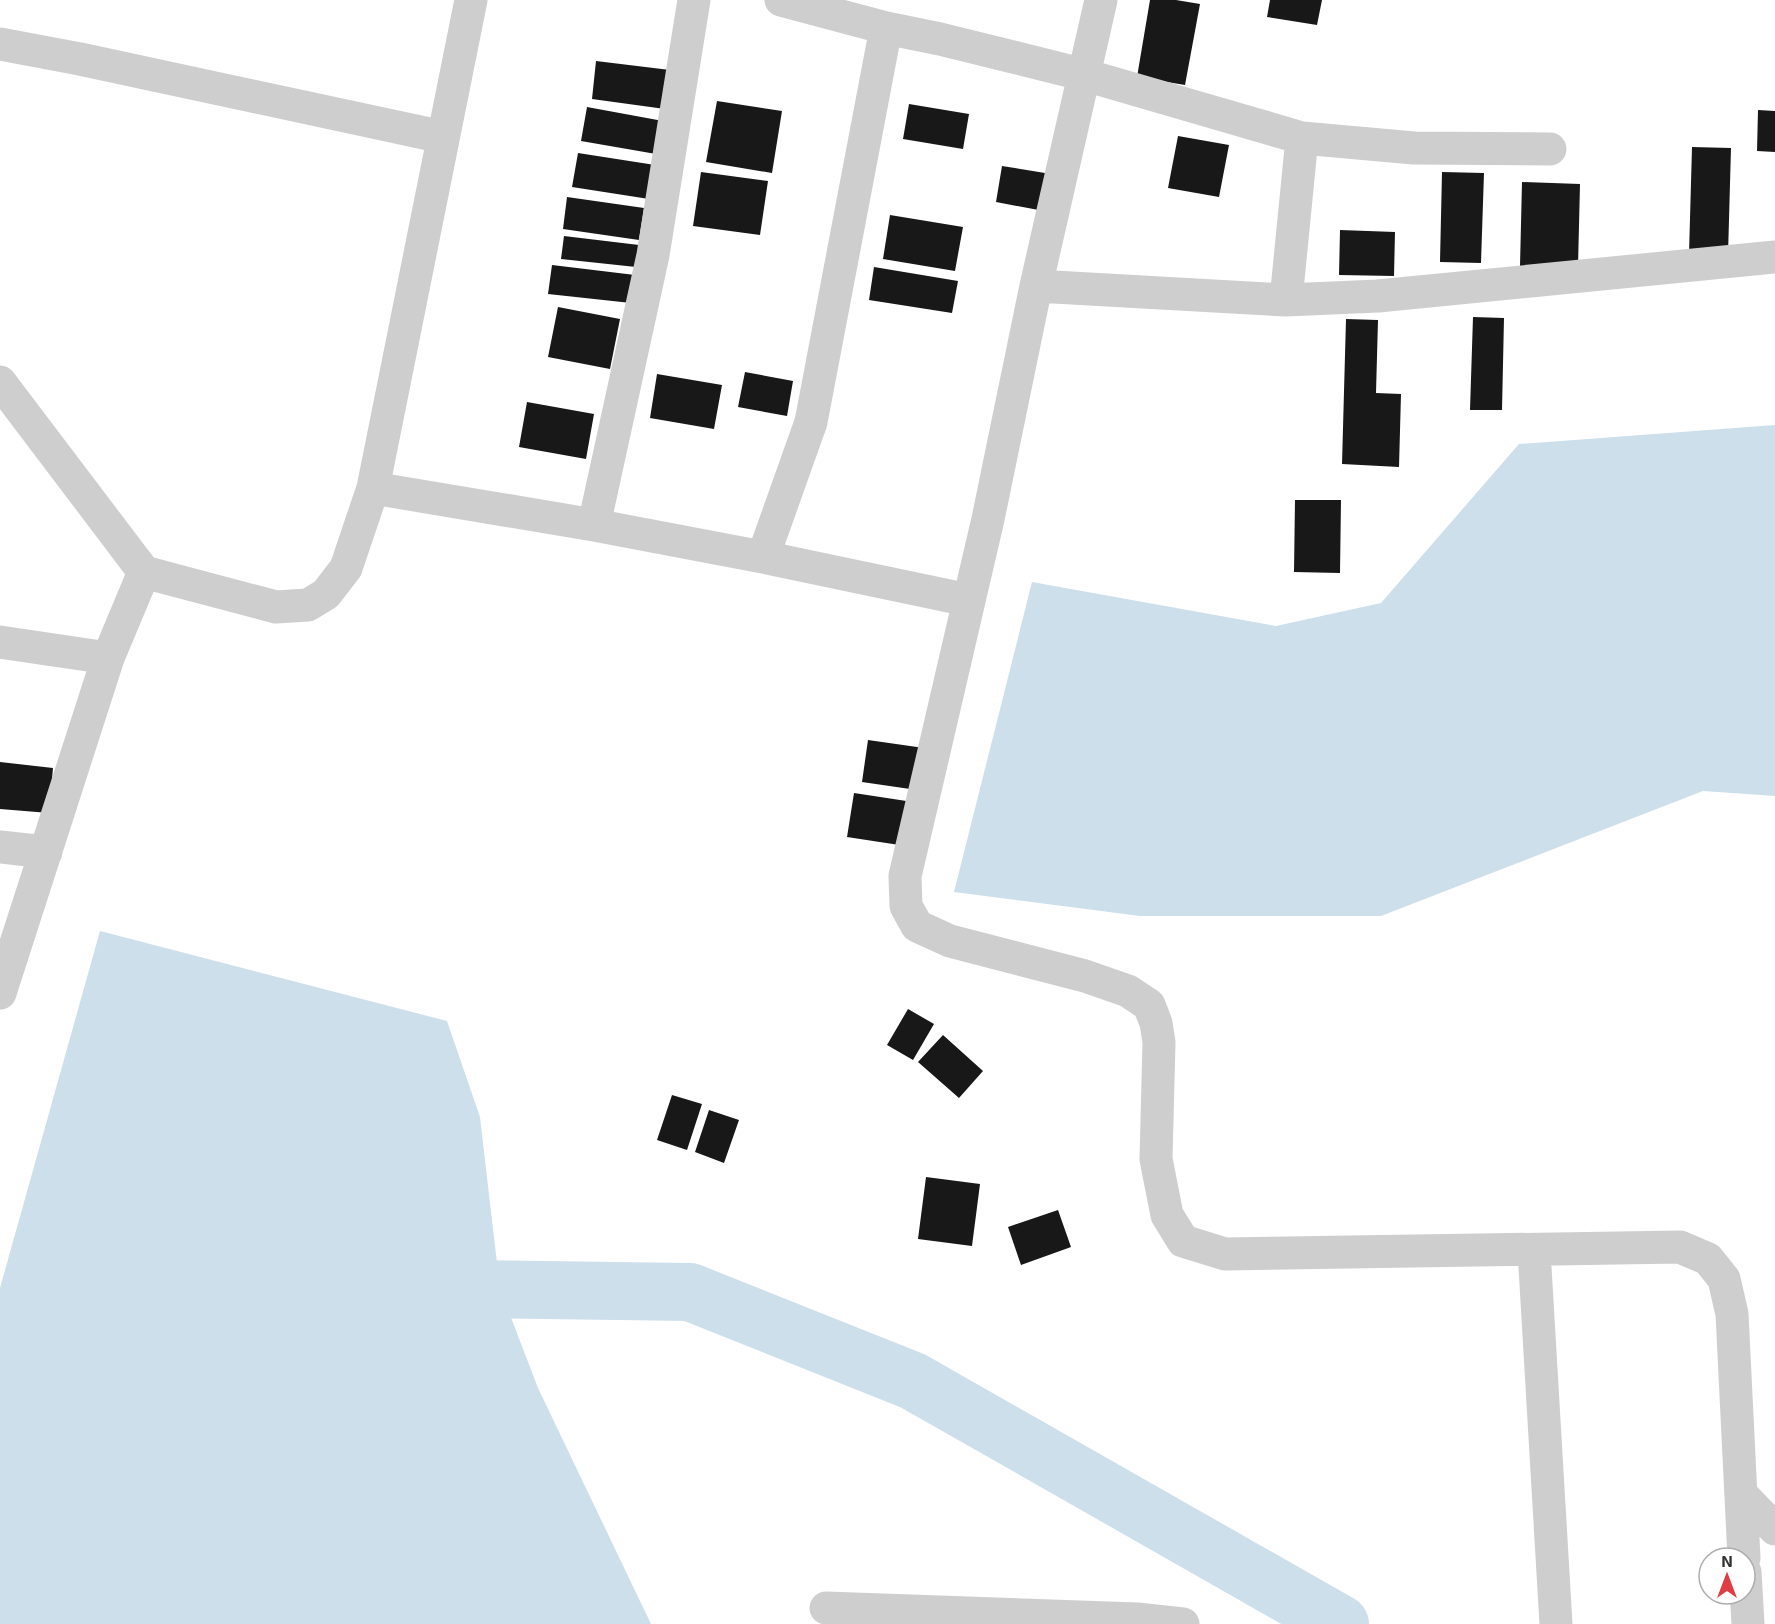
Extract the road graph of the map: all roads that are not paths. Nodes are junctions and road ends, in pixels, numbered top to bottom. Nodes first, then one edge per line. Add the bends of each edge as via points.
1 (471, 0) edge
2 (694, 0) edge
3 (781, 0) edge
4 (1101, 0) edge
5 (886, 28) junction
6 (0, 44) edge
7 (1085, 75) junction
8 (443, 137) junction
9 (1302, 138) junction
10 (1550, 149) dead end
11 (1775, 256) edge
12 (1036, 286) junction
13 (1286, 300) junction
14 (0, 382) edge
15 (11, 409) edge
16 (373, 488) junction
17 (594, 525) junction
18 (763, 557) junction
19 (144, 572) junction
20 (968, 600) junction
21 (0, 642) edge
22 (108, 658) junction
23 (0, 847) edge
24 (46, 852) junction
25 (0, 993) edge
26 (1534, 1250) junction
27 (1741, 1494) junction
28 (1775, 1529) edge
29 (1743, 1546) edge
30 (1747, 1606) edge
31 (826, 1608) dead end
32 (1184, 1624) edge
33 (1556, 1624) edge
34 (1748, 1624) edge

1 - 8 street
2 - 17 street via 653,255
3 - 5 street
4 - 7 street
5 - 7 street
5 - 18 street via 811,422
6 - 8 street
7 - 9 street
7 - 12 street
8 - 16 street
9 - 10 street via 1414,148
9 - 13 street
11 - 13 street via 1378,296
12 - 13 street
12 - 20 street
14 - 15 street
15 - 19 street
16 - 17 street
16 - 19 street via 346,568 326,594 308,605 276,607
17 - 18 street
18 - 20 street
19 - 22 street
20 - 26 street via 905,876 906,906 917,926 950,941 1085,976 1128,991 1149,1005 1159,1042 1155,1159 1167,1215 1183,1241 1225,1254
21 - 22 street
22 - 24 street
23 - 24 street
24 - 25 street
26 - 27 street via 1680,1248 1708,1259 1724,1279 1732,1314
26 - 33 street
27 - 28 street
27 - 29 street
30 - 34 street
31 - 32 street

